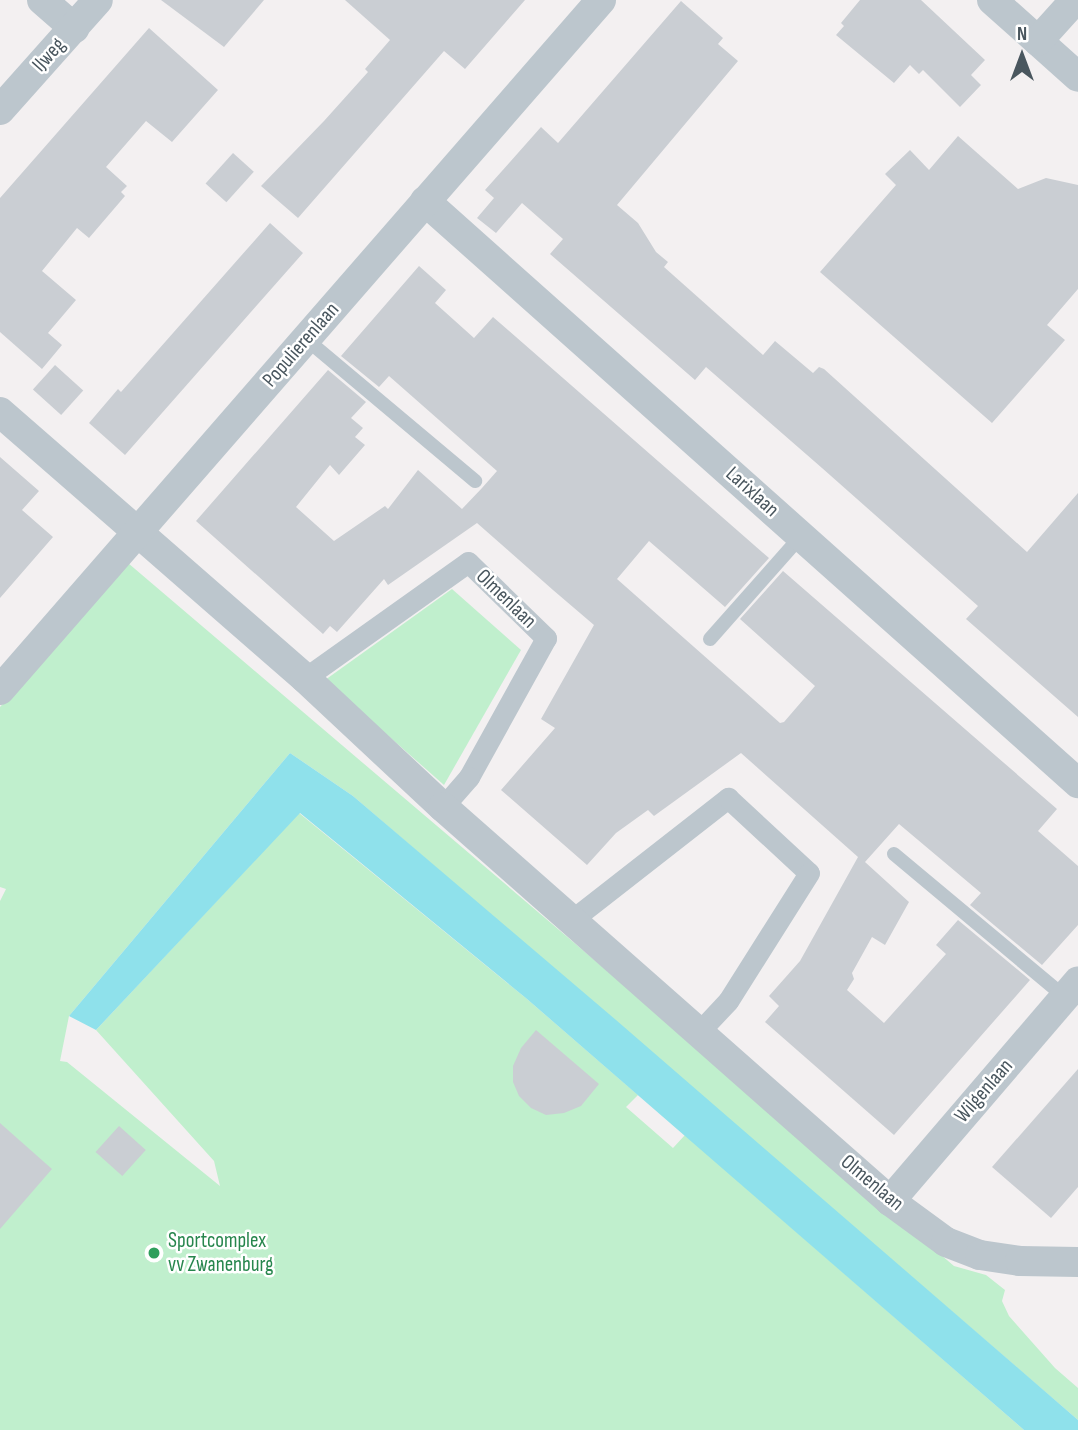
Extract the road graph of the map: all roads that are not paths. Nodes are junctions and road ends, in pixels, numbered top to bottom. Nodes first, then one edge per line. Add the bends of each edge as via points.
1 (42, 0) edge
2 (98, 0) edge
3 (601, 0) edge
4 (992, 0) edge
5 (1075, 0) edge
6 (74, 28) junction
7 (1038, 41) junction
8 (1078, 76) edge
9 (0, 110) edge
10 (425, 201) junction
11 (306, 340) junction
12 (0, 412) edge
13 (475, 481) dead end
14 (139, 533) junction
15 (801, 536) junction
16 (710, 639) dead end
17 (305, 678) junction
18 (0, 690) edge
19 (1078, 783) edge
20 (443, 807) junction
21 (894, 854) dead end
22 (572, 919) junction
23 (1071, 990) edge
24 (699, 1032) junction
25 (890, 1201) junction
26 (1078, 1262) edge

1 - 6 street
2 - 6 street, IJweg
3 - 10 street, Populierenlaan
4 - 7 street
5 - 7 street
6 - 9 street, IJweg
7 - 8 street
10 - 11 street, Populierenlaan
10 - 15 street, Larixlaan
11 - 13 lane
11 - 14 street, Populierenlaan
12 - 14 street, Olmenlaan
14 - 17 street, Olmenlaan
14 - 18 street, Populierenlaan
15 - 16 lane
15 - 19 street, Larixlaan
17 - 20 street, Olmenlaan
17 - 20 street, Olmenlaan via 468,562 546,638 469,777
20 - 22 street, Olmenlaan
21 - 23 lane
22 - 24 street, Olmenlaan
22 - 24 street via 728,798 809,873 728,1001
23 - 25 street, Wilgenlaan
24 - 25 street, Olmenlaan
25 - 26 street, Olmenlaan via 946,1242 980,1255

